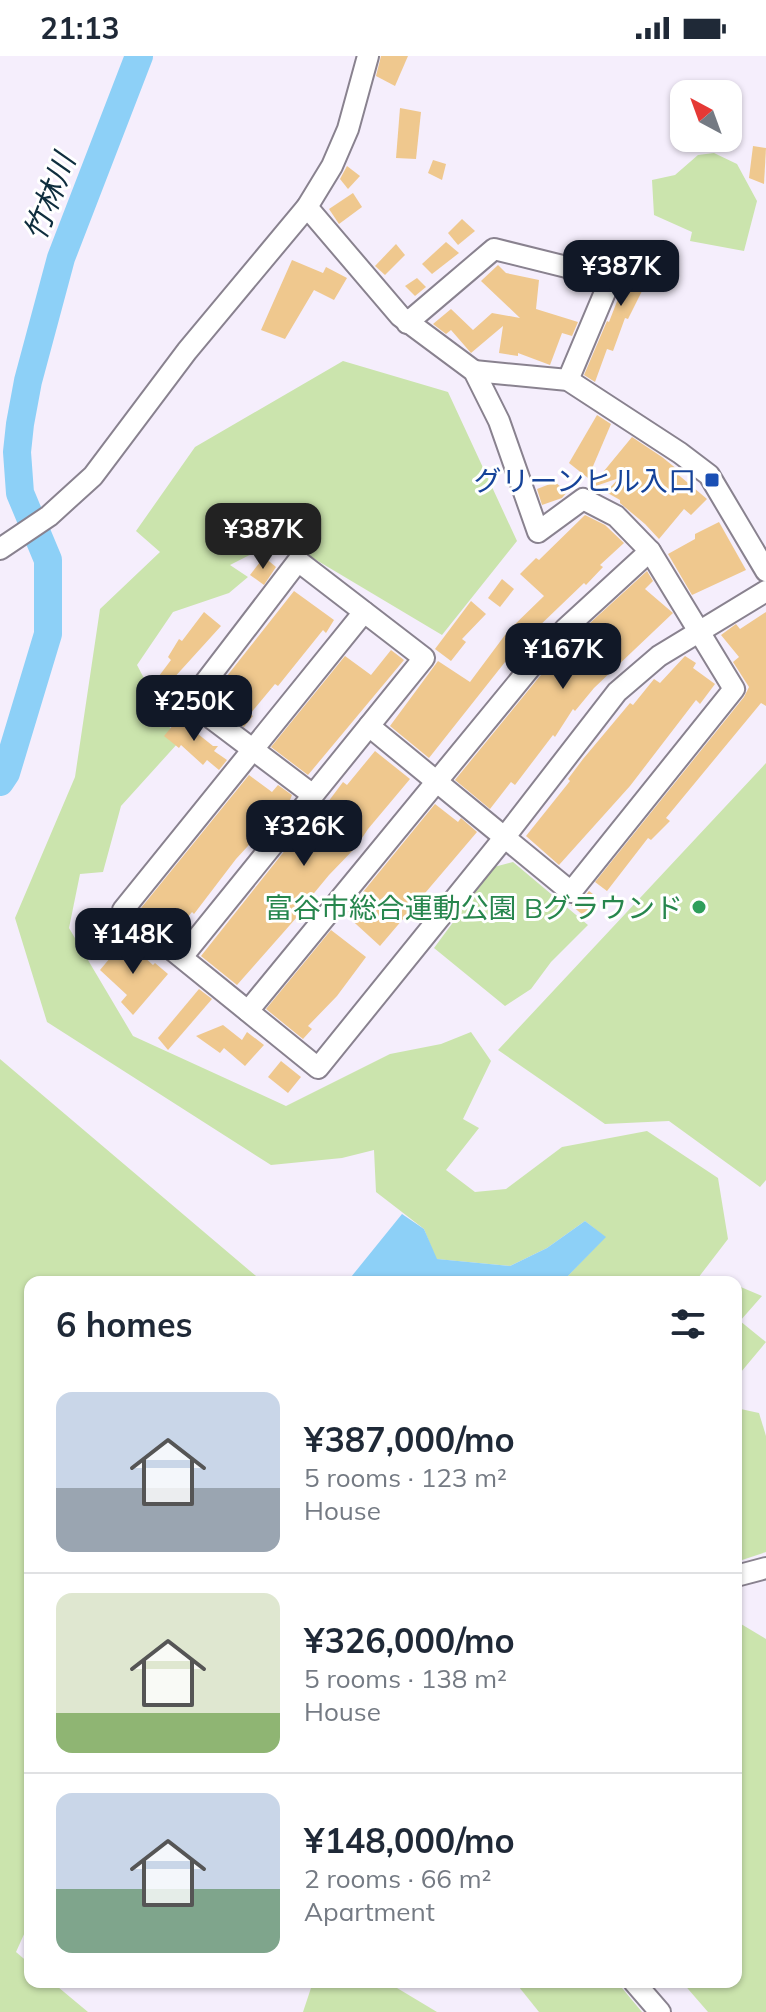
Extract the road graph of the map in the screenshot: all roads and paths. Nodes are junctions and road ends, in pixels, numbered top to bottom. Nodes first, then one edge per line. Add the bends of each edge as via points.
1 (368, 56) edge
2 (307, 207) junction
3 (407, 323) junction
4 (474, 371) junction
5 (568, 380) junction
6 (7, 545) edge
7 (650, 551) junction
8 (766, 571) edge
9 (766, 591) edge
10 (364, 612) junction
11 (700, 632) junction
12 (369, 726) junction
13 (253, 749) junction
14 (437, 782) junction
15 (313, 795) junction
16 (504, 838) junction
17 (182, 957) junction
18 (248, 1011) junction
19 (766, 1568) edge
20 (742, 1574) edge
21 (639, 1988) edge
22 (660, 2012) edge

1 - 2 street via 348,129
2 - 3 street
2 - 6 street via 187,351 93,476
3 - 4 street
3 - 5 street via 494,249 611,278
4 - 5 street
4 - 7 street via 499,421 538,532 583,499 616,516
5 - 8 street via 709,475
7 - 11 street
7 - 14 street via 566,628
9 - 11 street
10 - 12 street via 424,658
10 - 13 street
10 - 13 street via 298,561 190,702
11 - 16 street via 659,656 617,692
11 - 16 street via 734,689 571,892
12 - 14 street
12 - 15 street
13 - 15 street
13 - 17 street via 123,910
14 - 16 street
14 - 18 street
15 - 17 street
16 - 18 street via 318,1068
17 - 18 street
19 - 20 street
21 - 22 street

